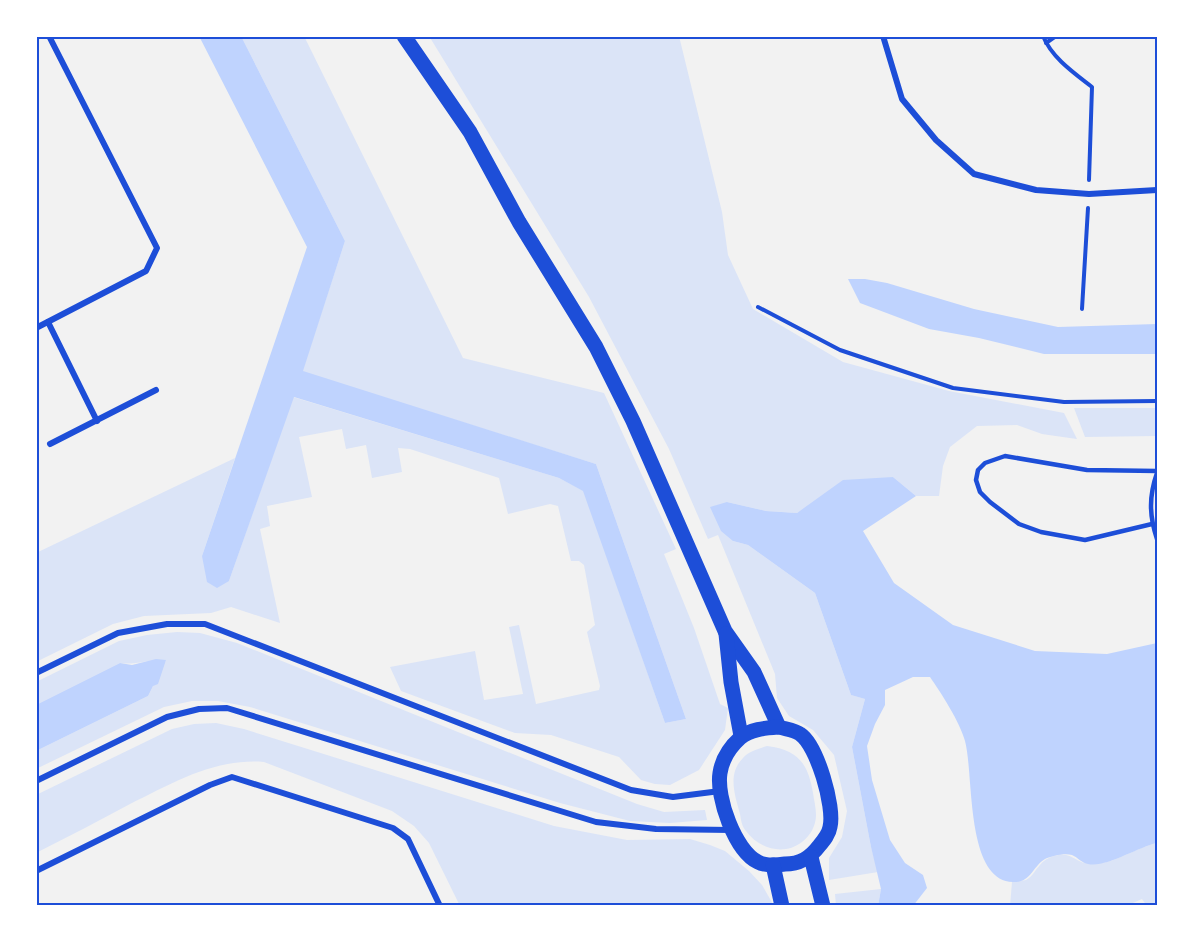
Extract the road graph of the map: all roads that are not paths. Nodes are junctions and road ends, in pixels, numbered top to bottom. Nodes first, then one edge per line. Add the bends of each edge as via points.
1 (49, 36) edge
2 (404, 36) edge
3 (883, 36) edge
4 (1157, 190) edge
5 (48, 322) junction
6 (36, 328) edge
7 (156, 390) dead end
8 (97, 421) junction
9 (50, 444) dead end
10 (1157, 472) edge
11 (1152, 524) junction
12 (1157, 538) edge
13 (725, 631) junction
14 (36, 673) edge
15 (778, 727) junction
16 (741, 736) junction
17 (36, 781) edge
18 (721, 791) junction
19 (731, 830) junction
20 (811, 857) junction
21 (773, 865) junction
22 (36, 871) edge
23 (440, 906) edge
24 (782, 906) edge
25 (823, 906) edge

1 - 5 street via 157,248 146,271
2 - 13 main road via 470,132 519,222 596,347 633,421
3 - 4 street via 902,99 936,140 974,174 1036,190 1089,194
5 - 6 street
5 - 8 street
7 - 8 street
8 - 9 street
10 - 11 lane via 1151,498
10 - 11 lane via 1087,470 1005,456 985,463 976,480 980,492 990,502 1019,524 1041,532 1085,540
11 - 12 lane
13 - 15 main road via 754,672
13 - 16 main road
14 - 18 street via 118,633 167,624 205,624 631,790 673,797
15 - 16 main road
15 - 20 main road via 800,733 812,747 831,811 826,838
16 - 18 main road via 728,751 720,774
17 - 19 street via 167,717 199,709 227,708 596,822 656,829
18 - 19 main road
19 - 21 main road via 747,854 759,863
20 - 21 main road
20 - 25 main road
21 - 24 main road
22 - 23 street via 210,784 232,777 393,828 408,838

